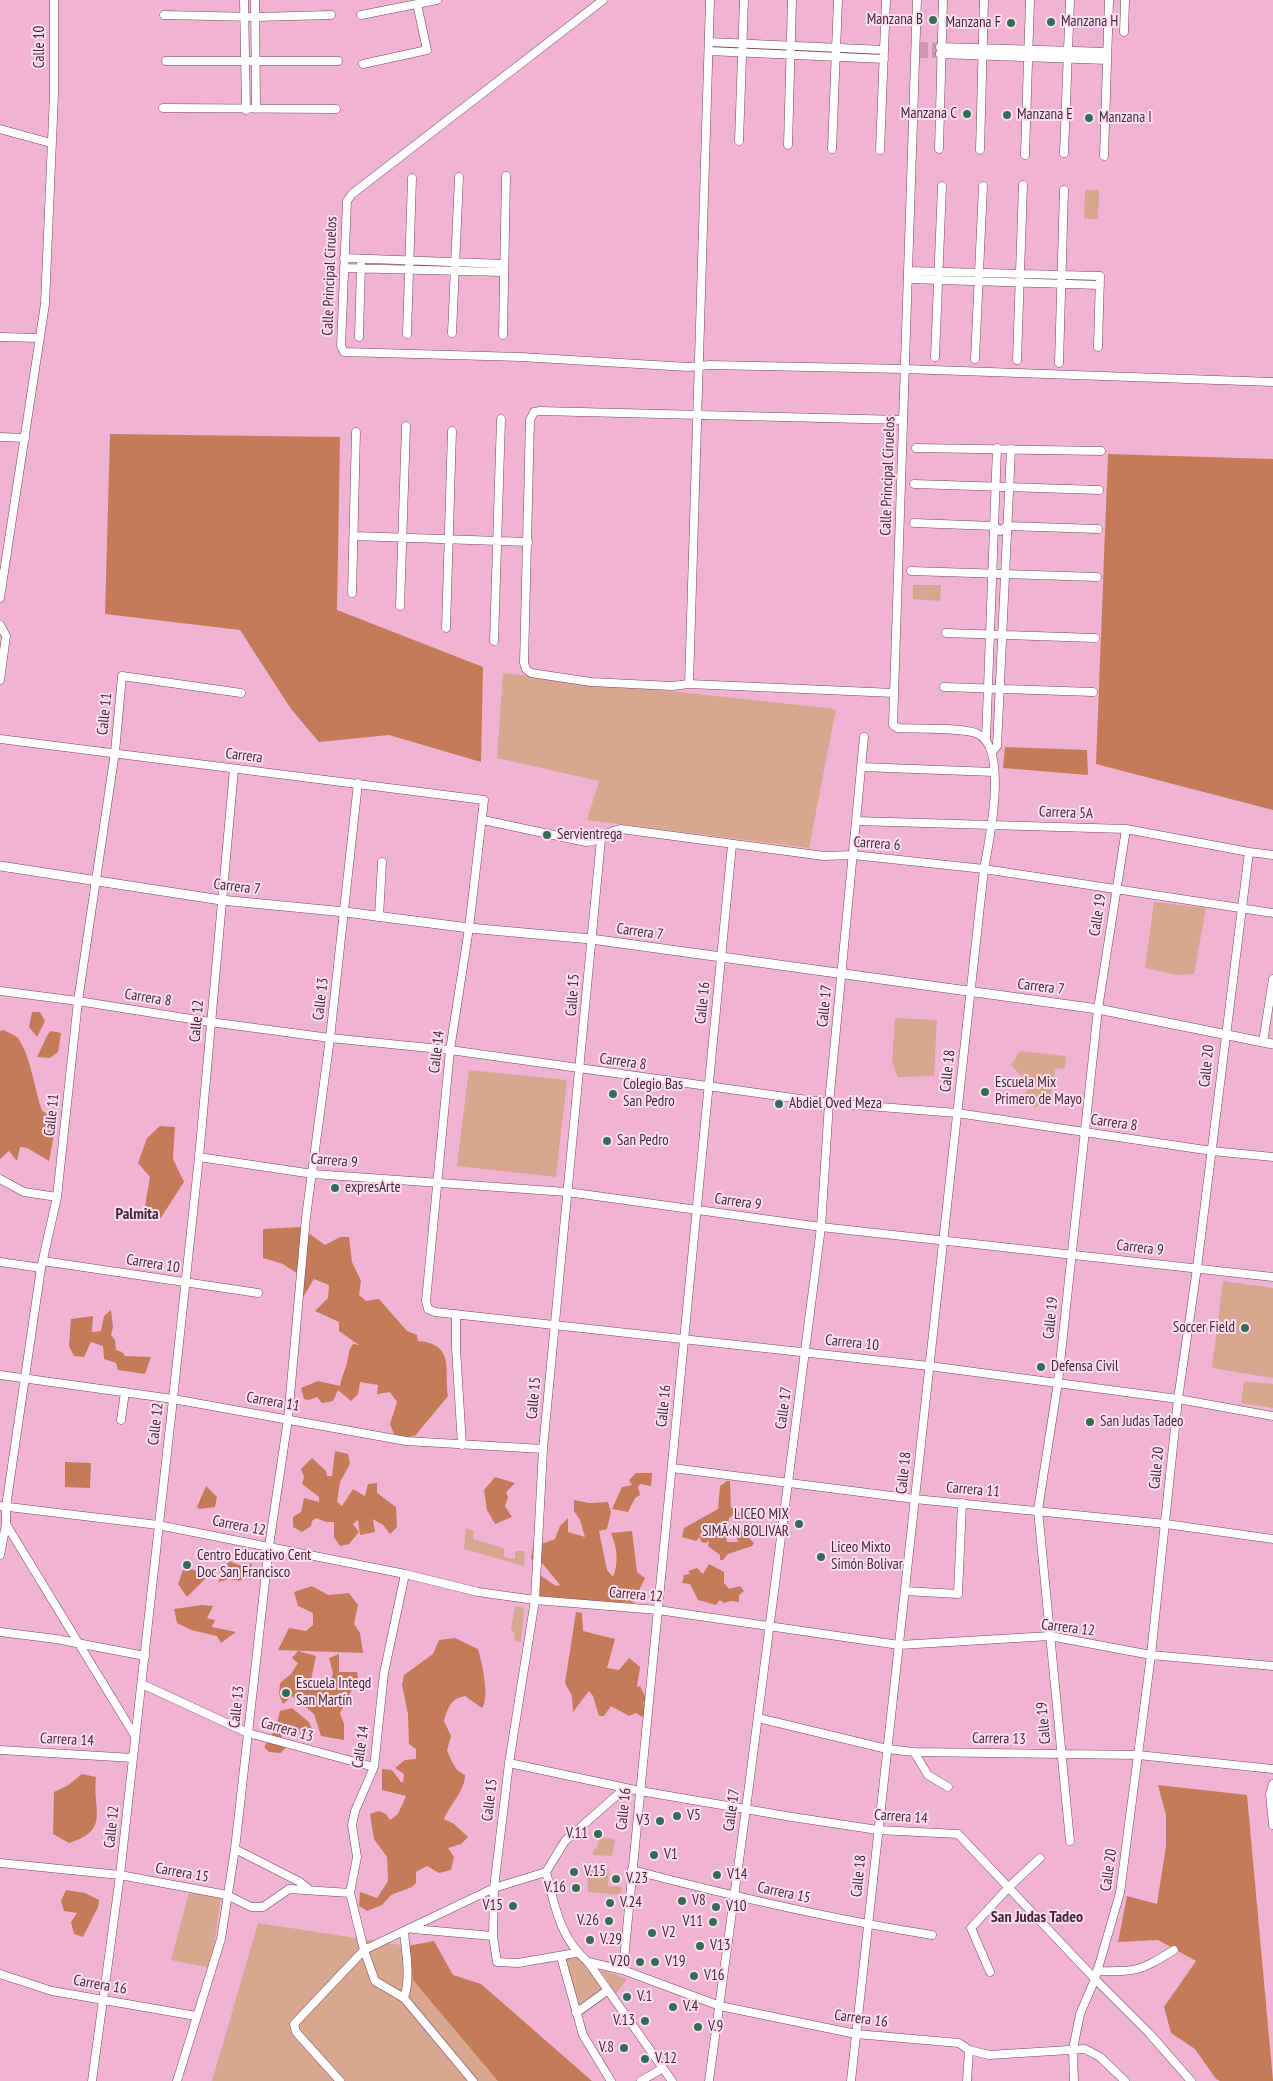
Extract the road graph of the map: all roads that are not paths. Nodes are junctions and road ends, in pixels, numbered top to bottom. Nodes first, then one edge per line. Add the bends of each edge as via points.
1 (54, 0) edge
2 (244, 0) edge
3 (256, 0) edge
4 (437, 0) edge
5 (603, 0) edge
6 (710, 0) edge
7 (744, 0) edge
8 (792, 0) edge
9 (838, 0) edge
10 (886, 0) edge
11 (917, 0) edge
12 (943, 0) edge
13 (984, 0) edge
14 (1030, 0) edge
15 (1070, 0) edge
16 (1109, 0) edge
17 (1125, 0) edge
18 (416, 4) junction
19 (331, 14) dead end
20 (164, 15) dead end
21 (361, 15) dead end
22 (244, 17) junction
23 (256, 17) junction
24 (1124, 32) dead end
25 (742, 44) junction
26 (791, 46) junction
27 (709, 47) junction
28 (884, 50) junction
29 (941, 51) junction
30 (742, 52) junction
31 (836, 52) junction
32 (982, 52) junction
33 (1107, 52) junction
34 (1028, 53) junction
35 (791, 55) junction
36 (1068, 55) junction
37 (884, 59) junction
38 (245, 60) junction
39 (338, 60) dead end
40 (1107, 60) junction
41 (166, 61) dead end
42 (256, 61) junction
43 (363, 64) dead end
44 (163, 108) dead end
45 (256, 109) junction
46 (336, 109) dead end
47 (246, 110) junction
48 (0, 129) edge
49 (738, 141) dead end
50 (51, 143) junction
51 (788, 145) dead end
52 (832, 149) dead end
53 (939, 149) dead end
54 (880, 150) dead end
55 (980, 150) dead end
56 (1064, 153) dead end
57 (1025, 155) dead end
58 (1104, 156) dead end
59 (506, 176) dead end
60 (459, 177) dead end
61 (412, 178) dead end
62 (1023, 184) dead end
63 (942, 186) dead end
64 (983, 186) dead end
65 (1064, 190) dead end
66 (344, 258) junction
67 (361, 258) junction
68 (410, 260) junction
69 (455, 266) junction
70 (344, 268) junction
71 (361, 268) junction
72 (504, 268) junction
73 (409, 269) junction
74 (908, 275) junction
75 (938, 276) junction
76 (979, 277) junction
77 (1020, 278) junction
78 (1061, 280) junction
79 (452, 333) dead end
80 (407, 334) dead end
81 (503, 335) dead end
82 (0, 337) edge
83 (359, 337) dead end
84 (40, 338) junction
85 (1098, 347) dead end
86 (934, 357) dead end
87 (975, 359) dead end
88 (1017, 360) dead end
89 (1059, 363) dead end
90 (699, 365) junction
91 (905, 369) junction
92 (1273, 382) edge
93 (697, 416) junction
94 (501, 419) dead end
95 (904, 420) junction
96 (406, 426) dead end
97 (452, 431) dead end
98 (356, 432) dead end
99 (0, 437) edge
100 (25, 438) junction
101 (916, 448) dead end
102 (997, 448) junction
103 (1010, 449) junction
104 (1100, 451) dead end
105 (914, 484) dead end
106 (996, 487) junction
107 (1008, 487) junction
108 (1099, 490) dead end
109 (914, 523) dead end
110 (994, 526) junction
111 (1007, 526) junction
112 (1098, 529) dead end
113 (354, 536) junction
114 (402, 538) junction
115 (449, 540) junction
116 (497, 541) junction
117 (528, 542) junction
118 (912, 571) dead end
119 (992, 573) junction
120 (1004, 573) junction
121 (1097, 577) dead end
122 (352, 593) dead end
123 (0, 598) edge
124 (400, 606) dead end
125 (0, 625) edge
126 (446, 628) dead end
127 (946, 633) dead end
128 (990, 634) junction
129 (1001, 634) junction
130 (1096, 638) dead end
131 (494, 641) dead end
132 (0, 680) edge
133 (689, 684) junction
134 (944, 687) dead end
135 (987, 689) junction
136 (999, 689) junction
137 (894, 692) junction
138 (1093, 692) dead end
139 (241, 693) dead end
140 (986, 729) junction
141 (997, 729) junction
142 (864, 737) dead end
143 (0, 739) edge
144 (986, 740) junction
145 (115, 752) junction
146 (992, 752) junction
147 (861, 767) junction
148 (234, 769) junction
149 (994, 772) junction
150 (358, 783) junction
151 (484, 800) joint
152 (483, 820) junction
153 (856, 821) junction
154 (992, 825) junction
155 (1126, 828) junction
156 (601, 839) junction
157 (732, 845) junction
158 (1248, 852) junction
159 (853, 855) junction
160 (1273, 855) edge
161 (382, 862) dead end
162 (0, 866) edge
163 (984, 869) junction
164 (94, 880) junction
165 (1116, 887) junction
166 (221, 900) junction
167 (1243, 908) junction
168 (345, 912) junction
169 (1273, 913) edge
170 (379, 916) junction
171 (469, 928) junction
172 (591, 939) junction
173 (721, 958) junction
174 (842, 974) junction
175 (1273, 979) edge
176 (0, 991) edge
177 (970, 992) junction
178 (78, 1001) junction
179 (1098, 1009) junction
180 (210, 1022) junction
181 (1224, 1033) junction
182 (330, 1038) junction
183 (1263, 1042) junction
184 (1273, 1044) edge
185 (450, 1050) junction
186 (581, 1070) junction
187 (709, 1087) junction
188 (829, 1103) junction
189 (957, 1113) junction
190 (1085, 1133) junction
191 (1212, 1151) junction
192 (199, 1157) junction
193 (1273, 1157) edge
194 (313, 1174) junction
195 (0, 1179) edge
196 (437, 1183) junction
197 (566, 1192) junction
198 (57, 1198) junction
199 (697, 1211) junction
200 (821, 1227) junction
201 (943, 1240) junction
202 (1071, 1253) junction
203 (0, 1262) edge
204 (42, 1264) junction
205 (1197, 1268) junction
206 (1273, 1277) edge
207 (186, 1284) junction
208 (258, 1293) dead end
209 (428, 1309) joint
210 (456, 1314) junction
211 (554, 1324) junction
212 (684, 1337) junction
213 (806, 1352) junction
214 (929, 1366) junction
215 (0, 1375) edge
216 (26, 1378) junction
217 (1058, 1382) junction
218 (125, 1392) junction
219 (173, 1399) junction
220 (1178, 1399) junction
221 (1273, 1416) edge
222 (288, 1419) junction
223 (121, 1420) dead end
224 (462, 1445) junction
225 (543, 1449) junction
226 (672, 1468) junction
227 (787, 1482) junction
228 (915, 1499) junction
229 (962, 1503) junction
230 (3, 1507) edge
231 (1038, 1510) junction
232 (6, 1524) junction
233 (1166, 1524) junction
234 (158, 1525) junction
235 (1273, 1539) edge
236 (269, 1546) junction
237 (0, 1555) edge
238 (405, 1574) junction
239 (905, 1591) junction
240 (535, 1600) junction
241 (658, 1610) junction
242 (770, 1628) junction
243 (0, 1632) edge
244 (1050, 1636) junction
245 (80, 1643) junction
246 (899, 1645) junction
247 (1151, 1655) junction
248 (145, 1656) junction
249 (1273, 1666) edge
250 (142, 1684) junction
251 (758, 1718) junction
252 (248, 1734) junction
253 (135, 1736) junction
254 (887, 1749) junction
255 (0, 1750) edge
256 (914, 1752) junction
257 (1061, 1754) junction
258 (1138, 1755) junction
259 (133, 1758) junction
260 (509, 1763) junction
261 (374, 1767) junction
262 (1273, 1769) edge
263 (1273, 1784) edge
264 (625, 1788) junction
265 (948, 1788) dead end
266 (640, 1791) junction
267 (746, 1809) junction
268 (1273, 1825) edge
269 (878, 1830) junction
270 (1070, 1841) dead end
271 (235, 1849) junction
272 (1040, 1858) dead end
273 (0, 1863) edge
274 (632, 1870) junction
275 (546, 1872) junction
276 (120, 1875) junction
277 (1009, 1887) junction
278 (494, 1888) junction
279 (310, 1890) junction
280 (350, 1893) junction
281 (227, 1895) junction
282 (733, 1896) junction
283 (868, 1925) junction
284 (408, 1930) junction
285 (932, 1935) dead end
286 (493, 1936) junction
287 (364, 1950) junction
288 (1174, 1950) dead end
289 (576, 1953) junction
290 (561, 1957) junction
291 (588, 1962) junction
292 (622, 1970) junction
293 (1097, 1971) junction
294 (990, 1972) dead end
295 (0, 1974) edge
296 (1095, 1979) junction
297 (608, 1990) junction
298 (404, 1998) junction
299 (104, 2000) junction
300 (720, 2006) junction
301 (576, 2013) junction
302 (196, 2016) junction
303 (856, 2034) junction
304 (1072, 2049) junction
305 (969, 2050) junction
306 (663, 2068) junction
307 (92, 2081) edge
308 (177, 2081) edge
309 (340, 2081) edge
310 (473, 2081) edge
311 (611, 2081) edge
312 (642, 2081) edge
313 (672, 2081) edge
314 (709, 2081) edge
315 (851, 2081) edge
316 (967, 2081) edge
317 (1074, 2081) edge
318 (1125, 2081) edge
319 (1191, 2081) edge

1 - 50 street, Calle 10
2 - 22 street
3 - 23 street
4 - 18 street
5 - 66 street, Calle Principal Ciruelos via 352,194 345,209
6 - 27 street
7 - 25 street
8 - 26 street
9 - 31 street
10 - 28 street
11 - 74 street, Calle Principal Ciruelos via 918,50
12 - 29 street
13 - 32 street
14 - 34 street
15 - 36 street
16 - 33 street
17 - 24 street
18 - 21 street
18 - 43 street via 427,50
19 - 23 street
20 - 22 street
22 - 23 street
22 - 38 street
23 - 42 street
25 - 26 street
25 - 27 street
25 - 30 street
26 - 31 street
26 - 35 street
27 - 30 street
27 - 90 street
28 - 31 street
28 - 37 street
29 - 32 street
29 - 53 street
30 - 35 street
30 - 49 street
31 - 35 street
31 - 37 street
31 - 52 street
32 - 34 street
32 - 55 street
33 - 36 street
33 - 40 street
34 - 36 street
34 - 57 street
35 - 51 street
36 - 40 street
36 - 56 street
37 - 54 street
38 - 41 street
38 - 42 street
38 - 47 street
39 - 42 street
40 - 58 street
42 - 45 street
44 - 47 street
45 - 46 street
45 - 47 street
48 - 50 street
50 - 84 street, Calle 10 via 45,294
59 - 72 street
60 - 69 street
61 - 68 street
62 - 77 street
63 - 75 street
64 - 76 street
65 - 78 street
66 - 67 street
66 - 70 street, Calle Principal Ciruelos
67 - 68 street
67 - 71 street
68 - 69 street
68 - 73 street
69 - 72 street
69 - 73 street
69 - 79 street
70 - 71 street
70 - 90 street, Calle Principal Ciruelos via 341,346 344,352
71 - 73 street
71 - 83 street
72 - 81 street
73 - 80 street
74 - 75 street
74 - 91 street, Calle Principal Ciruelos
75 - 76 street
75 - 86 street
76 - 77 street
76 - 87 street
77 - 78 street
77 - 88 street
78 - 85 street via 1100,285
78 - 89 street
82 - 84 street
84 - 100 street, Calle 10
90 - 91 street
90 - 93 street
91 - 92 street
91 - 95 street, Calle Principal Ciruelos
93 - 95 street
93 - 117 street via 534,412 530,420
93 - 133 street
94 - 116 street
95 - 137 street, Calle Principal Ciruelos
96 - 114 street
97 - 115 street
98 - 113 street
99 - 100 street
100 - 123 street, Calle 10
101 - 102 street
102 - 103 street
102 - 106 street
103 - 104 street
103 - 107 street
105 - 106 street
106 - 107 street
106 - 110 street
107 - 108 street
107 - 111 street
109 - 110 street
110 - 111 street via 1000,531
110 - 119 street
111 - 112 street
111 - 120 street
113 - 114 street
113 - 122 street
114 - 115 street
114 - 124 street
115 - 116 street
115 - 126 street
116 - 117 street
116 - 131 street
117 - 133 street via 526,669 531,673 591,682
118 - 119 street
119 - 120 street
119 - 128 street
120 - 121 street
120 - 129 street
125 - 132 street via 6,636
127 - 128 street
128 - 129 street
128 - 135 street
129 - 130 street
129 - 136 street
133 - 137 street
134 - 135 street
135 - 136 street
135 - 140 street
136 - 138 street
136 - 141 street
137 - 144 street, Calle Principal Ciruelos via 893,725 898,728 971,732
139 - 145 street, Calle 11 via 122,676
140 - 141 street
140 - 144 street
141 - 146 street via 997,746
142 - 147 street, Calle 17
143 - 145 street, Carrera
144 - 146 street
145 - 148 street, Carrera
145 - 164 street, Calle 11
146 - 149 street
147 - 149 street
147 - 153 street, Calle 17
148 - 150 street, Carrera
148 - 166 street, Calle 12
149 - 154 street
150 - 151 street, Carrera
150 - 168 street, Calle 13
151 - 152 street, Calle 14
152 - 156 street, Carrera 6 via 586,842
152 - 171 street, Calle 14
153 - 154 street, Carrera 5A
153 - 159 street, Calle 17
154 - 155 street, Carrera 5A
154 - 163 street
155 - 158 street, Carrera 5A
155 - 165 street, Calle 19
156 - 157 street, Carrera 6 via 608,832 621,829
156 - 172 street, Calle 15
157 - 159 street, Carrera 6 via 824,856
157 - 173 street, Calle 16
158 - 160 street, Carrera 5A
158 - 167 street, Calle 20
159 - 163 street, Carrera 6
159 - 174 street, Calle 17
161 - 170 street
162 - 164 street, Carrera 7
163 - 165 street, Carrera 6
163 - 177 street, Calle 18
164 - 166 street, Carrera 7
164 - 178 street, Calle 11
165 - 167 street, Carrera 6
165 - 179 street, Calle 19
166 - 168 street, Carrera 7
166 - 180 street, Calle 12
167 - 169 street, Carrera 6
167 - 181 street, Calle 20
168 - 170 street, Carrera 7
168 - 182 street, Calle 13
170 - 171 street, Carrera 7
171 - 172 street, Carrera 7
171 - 185 street, Calle 14
172 - 173 street, Carrera 7
172 - 186 street, Calle 15
173 - 174 street, Carrera 7
173 - 187 street, Calle 16
174 - 177 street, Carrera 7
174 - 188 street, Calle 17
175 - 183 street
176 - 178 street, Carrera 8
177 - 179 street, Carrera 7
177 - 189 street, Calle 18
178 - 180 street, Carrera 8
178 - 198 street, Calle 11
179 - 181 street, Carrera 7
179 - 190 street, Calle 19
180 - 182 street, Carrera 8
180 - 192 street, Calle 12
181 - 183 street, Carrera 7
181 - 191 street, Calle 20
182 - 185 street, Carrera 8
182 - 194 street, Calle 13
183 - 184 street, Carrera 7
185 - 186 street, Carrera 8
185 - 196 street, Calle 14
186 - 187 street, Carrera 8
186 - 197 street, Calle 15
187 - 188 street, Carrera 8
187 - 199 street, Calle 16
188 - 189 street, Carrera 8
188 - 200 street, Calle 17
189 - 190 street, Carrera 8
189 - 201 street, Calle 18
190 - 191 street, Carrera 8
190 - 202 street, Calle 19
191 - 193 street, Carrera 8
191 - 205 street, Calle 20
192 - 194 street, Carrera 9
192 - 207 street, Calle 12
194 - 196 street, Carrera 9
194 - 222 street, Calle 13 via 306,1217
195 - 198 street via 24,1192
196 - 197 street, Carrera 9
196 - 209 street, Calle 14
197 - 199 street, Carrera 9
197 - 211 street, Calle 15
198 - 204 street, Calle 11
199 - 200 street, Carrera 9
199 - 212 street, Calle 16
200 - 201 street, Carrera 9
200 - 213 street, Calle 17
201 - 202 street, Carrera 9
201 - 214 street, Calle 18
202 - 205 street, Carrera 9
202 - 217 street, Calle 19
203 - 204 street, Carrera 10
204 - 207 street, Carrera 10
204 - 216 street, Calle 11
205 - 206 street, Carrera 9
205 - 220 street, Calle 20
207 - 208 street, Carrera 10
207 - 219 street, Calle 12
209 - 210 street, Carrera 10
210 - 211 street, Carrera 10
210 - 224 street
211 - 212 street, Carrera 10
211 - 225 street, Calle 15
212 - 213 street, Carrera 10
212 - 226 street, Calle 16
213 - 214 street, Carrera 10
213 - 227 street, Calle 17
214 - 217 street, Carrera 10
214 - 228 street, Calle 18
215 - 216 street, Carrera 11
216 - 218 street, Carrera 11
216 - 230 street, Calle 11
217 - 220 street, Carrera 10
217 - 231 street, Calle 19
218 - 219 street, Carrera 11
218 - 223 street
219 - 222 street, Carrera 11
219 - 234 street, Calle 12
220 - 221 street, Carrera 10
220 - 233 street, Calle 20
222 - 224 street, Carrera 11 via 406,1441
222 - 236 street, Calle 13
224 - 225 street, Carrera 11
225 - 240 street, Calle 15
226 - 227 street, Carrera 11
226 - 241 street, Calle 16
227 - 228 street, Carrera 11
227 - 242 street, Calle 17
228 - 229 street, Carrera 11
228 - 239 street, Calle 18
229 - 231 street, Carrera 11
229 - 239 street via 958,1594
230 - 232 street, Calle 11
230 - 234 street, Carrera 12
231 - 233 street, Carrera 11
231 - 244 street, Calle 19
232 - 237 street, Calle 11
232 - 245 street
233 - 235 street, Carrera 11
233 - 247 street, Calle 20
234 - 236 street, Carrera 12
234 - 248 street, Calle 12
236 - 238 street, Carrera 12
236 - 252 street, Calle 13
238 - 240 street, Carrera 12 via 478,1592
238 - 261 street, Calle 14 via 384,1673
239 - 246 street, Calle 18
240 - 241 street, Carrera 12
240 - 260 street, Calle 15
241 - 242 street, Carrera 12
241 - 266 street, Calle 16
242 - 246 street, Carrera 12
242 - 251 street, Calle 17
243 - 245 street
244 - 246 street, Carrera 12
244 - 247 street, Carrera 12
244 - 257 street, Calle 19
245 - 248 street
245 - 253 street
246 - 254 street, Calle 18
247 - 249 street, Carrera 12
247 - 258 street, Calle 20
248 - 250 street, Calle 12
250 - 252 street, Carrera 13
250 - 253 street, Calle 12
251 - 254 street, Carrera 13
251 - 267 street, Calle 17
252 - 261 street, Carrera 13
252 - 271 street, Calle 13
253 - 259 street, Calle 12
254 - 256 street, Carrera 13
254 - 269 street, Calle 18
255 - 259 street, Carrera 14
256 - 257 street, Carrera 13
256 - 265 street via 928,1775
257 - 258 street, Carrera 13
257 - 270 street, Calle 19
258 - 262 street, Carrera 13
258 - 293 street, Calle 20 via 1120,1893
259 - 276 street, Calle 12
260 - 264 street, Carrera 14
260 - 278 street, Calle 15
261 - 280 street, Calle 14 via 352,1825 357,1857
263 - 268 street via 1270,1794
264 - 266 street, Carrera 14
264 - 275 street via 565,1841
266 - 267 street, Carrera 14
266 - 274 street, Calle 16
267 - 269 street, Carrera 14
267 - 282 street, Calle 17
269 - 277 street, Carrera 14 via 958,1834
269 - 283 street, Calle 18
271 - 279 street
271 - 281 street, Calle 13
272 - 277 street
273 - 276 street, Carrera 15
274 - 282 street, Carrera 15
274 - 292 street, Calle 16
275 - 278 street
275 - 289 street via 561,1930
276 - 281 street, Carrera 15
276 - 299 street, Calle 12
277 - 294 street via 972,1928
277 - 296 street, Carrera 14
278 - 284 street
278 - 286 street, Calle 15
279 - 280 street, Carrera 15
279 - 281 street, Carrera 15 via 289,1889 263,1907 242,1904
280 - 287 street, Calle 14
281 - 302 street, Calle 13 via 220,1939
282 - 283 street, Carrera 15
282 - 300 street, Calle 17
283 - 285 street, Carrera 15
283 - 303 street, Calle 18
284 - 286 street
284 - 287 street
284 - 298 street
286 - 290 street, Calle 15 via 497,1962
287 - 298 street, Calle 14 via 375,1980
287 - 309 street via 294,2024 296,2032
288 - 293 street via 1132,1972
289 - 290 street
289 - 291 street
290 - 301 street
291 - 292 street, Carrera 16
291 - 297 street
292 - 300 street, Carrera 16
293 - 296 street, Calle 20
295 - 299 street, Carrera 16 via 52,1990
296 - 304 street, Calle 20 via 1080,2014
296 - 319 street, Carrera 14
297 - 301 street
297 - 306 street
298 - 310 street, Calle 14
299 - 302 street, Carrera 16
299 - 307 street, Calle 12
300 - 303 street, Carrera 16
300 - 314 street, Calle 17
301 - 311 street via 583,2035
302 - 308 street, Calle 13
303 - 305 street, Carrera 16 via 959,2043
303 - 315 street, Calle 18
304 - 305 street, Carrera 16 via 989,2055
304 - 317 street, Calle 20
304 - 318 street, Carrera 16 via 1085,2050 1100,2057
305 - 316 street
306 - 312 street
306 - 313 street

